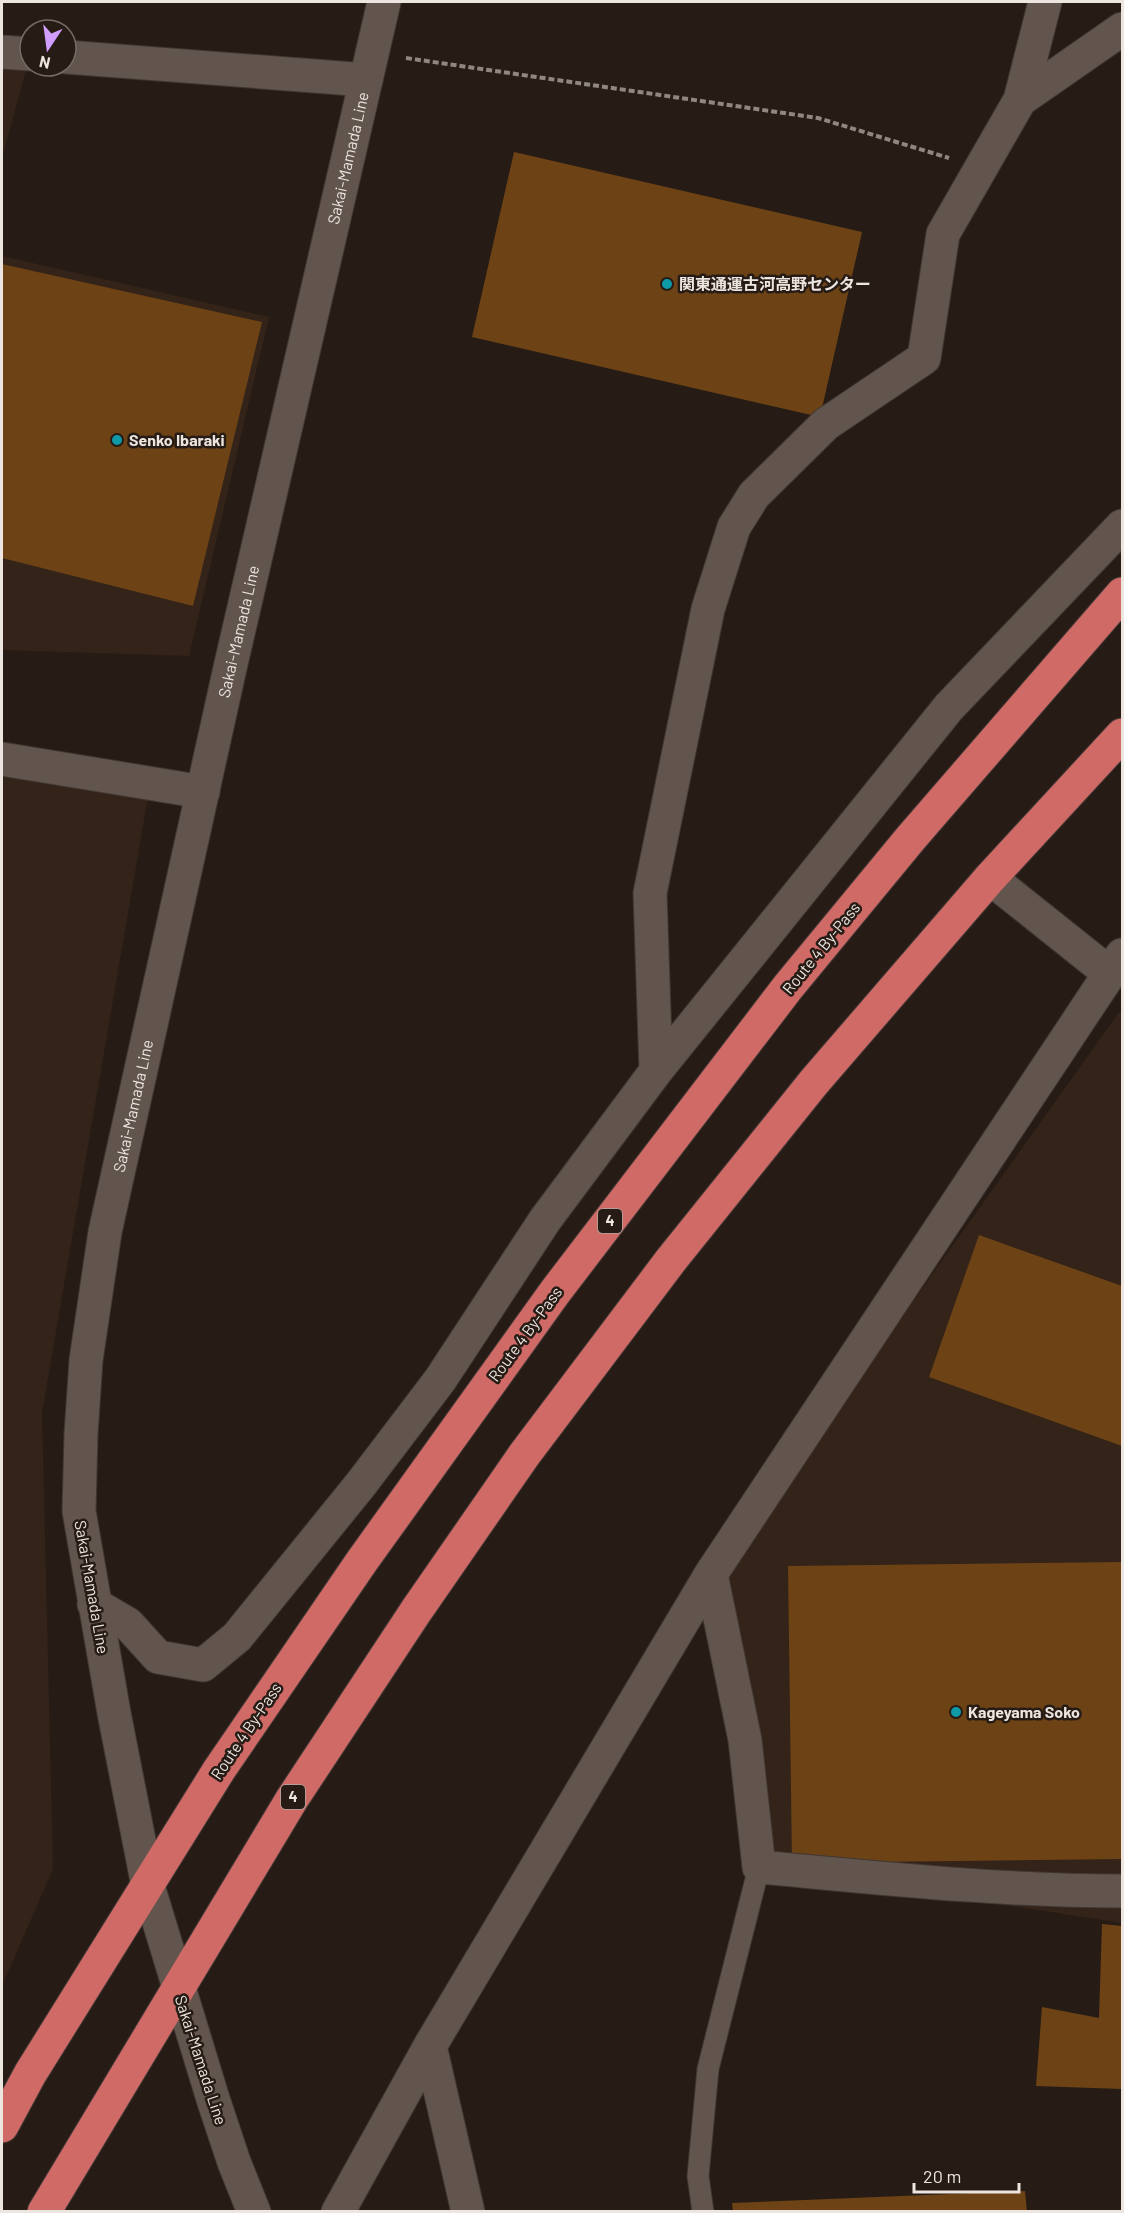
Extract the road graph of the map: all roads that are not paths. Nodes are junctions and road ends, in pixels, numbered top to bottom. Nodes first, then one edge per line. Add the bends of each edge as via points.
1 (384, 2) edge
2 (1045, 2) edge
3 (1122, 29) edge
4 (2, 52) edge
5 (18, 53) edge
6 (78, 57) edge
7 (369, 67) junction
8 (1020, 100) junction
9 (1122, 526) edge
10 (1122, 594) edge
11 (1122, 735) edge
12 (2, 759) edge
13 (202, 792) junction
14 (990, 878) junction
15 (1116, 964) edge
16 (656, 1071) junction
17 (711, 1574) junction
18 (94, 1604) junction
19 (759, 1868) junction
20 (148, 1886) junction
21 (1122, 1891) edge
22 (178, 1988) junction
23 (429, 2046) junction
24 (2, 2126) edge
25 (44, 2211) edge
26 (254, 2211) edge
27 (338, 2211) edge
28 (468, 2211) edge
29 (703, 2211) edge

1 - 7 street, Sakai-Mamada Line
2 - 8 street
3 - 8 street
4 - 5 street
6 - 7 street
7 - 13 street, Sakai-Mamada Line
8 - 16 street via 943,234 924,358 826,424 754,495 734,527 708,609 650,893
9 - 16 street via 949,708
10 - 20 highway, Route 4 By-Pass / 4 via 788,987 555,1292 362,1561 219,1770
11 - 14 highway, 4
12 - 13 street
13 - 18 street, Sakai-Mamada Line via 105,1232 86,1360 79,1511
14 - 15 street
14 - 22 highway, 4 via 814,1082 671,1260 524,1455 292,1799
15 - 17 street
16 - 18 street via 545,1220 440,1380 237,1637 203,1665 158,1657 128,1623
17 - 19 street via 745,1740
17 - 23 street
18 - 20 street, Sakai-Mamada Line
19 - 21 street via 983,1886
19 - 29 lane via 708,2069 698,2176
20 - 22 street, Sakai-Mamada Line
20 - 24 highway, Route 4 By-Pass / 4 via 30,2074
22 - 25 highway, 4
22 - 26 street, Sakai-Mamada Line via 234,2162
23 - 27 street
23 - 28 street

